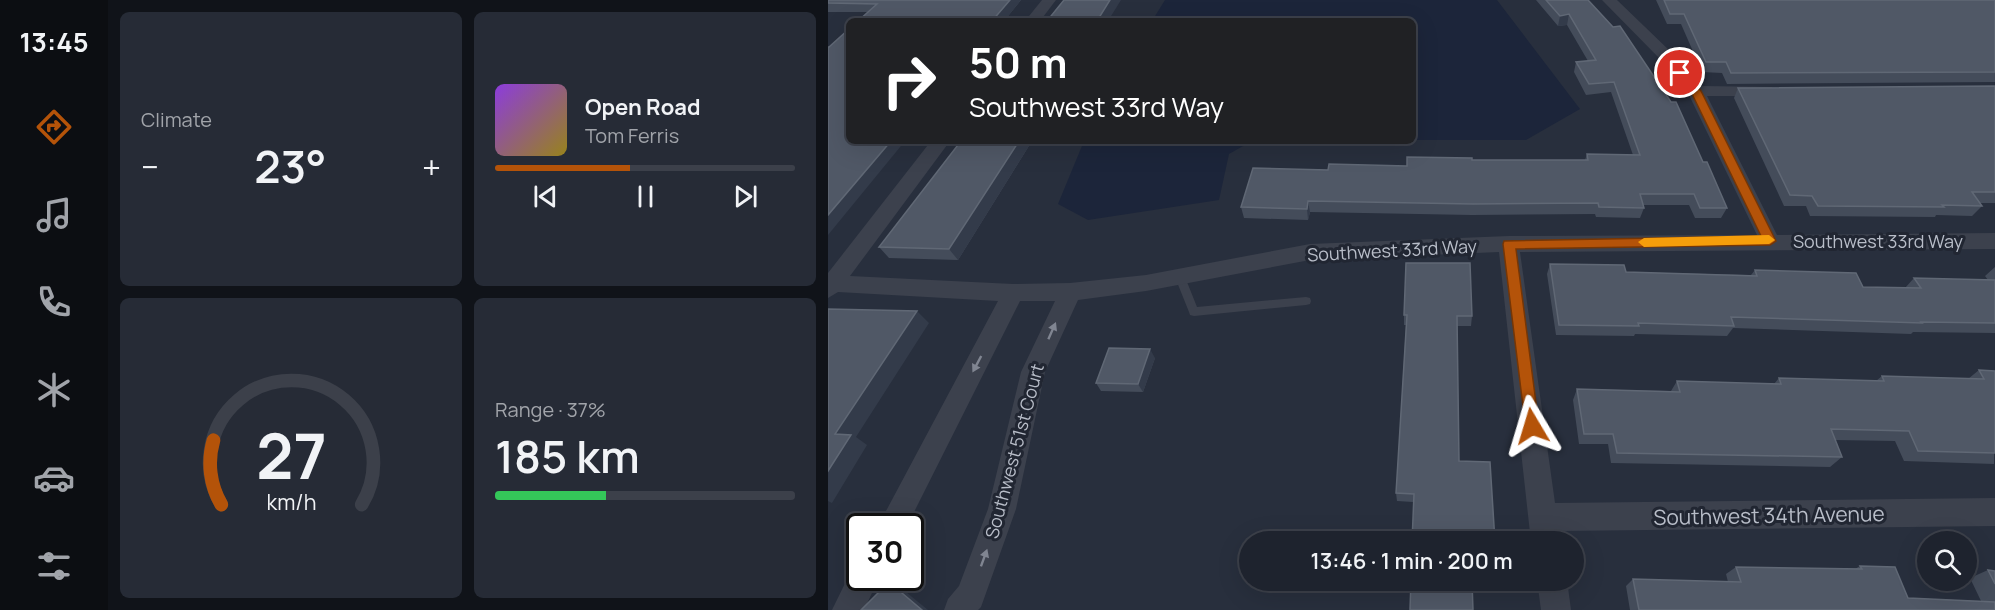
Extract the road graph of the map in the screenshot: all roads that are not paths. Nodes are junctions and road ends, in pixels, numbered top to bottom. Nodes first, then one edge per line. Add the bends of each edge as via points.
1 (1049, 0) edge
2 (1610, 0) edge
3 (1034, 18) edge
4 (1779, 90) edge
5 (1696, 91) junction
6 (939, 144) edge
7 (1770, 241) junction
8 (1995, 241) edge
9 (1509, 244) junction
10 (1180, 277) junction
11 (829, 285) edge
12 (1070, 292) junction
13 (1014, 293) junction
14 (1306, 301) dead end
15 (1995, 512) edge
16 (899, 513) edge
17 (1545, 529) edge
18 (857, 591) edge
19 (1553, 591) edge
20 (847, 610) edge
21 (959, 610) edge
22 (1556, 610) edge

1 - 3 street
2 - 5 street
4 - 5 street
5 - 7 street
6 - 11 street
7 - 8 street, Southwest 33rd Way
7 - 9 street, Southwest 33rd Way
9 - 10 street, Southwest 33rd Way via 1311,252
9 - 17 street
10 - 12 street, Southwest 33rd Way
10 - 14 lane via 1194,312
11 - 13 street, Southwest 33rd Way
12 - 13 street, Southwest 33rd Way
21 -> 12 street, Southwest 51st Court via 970,596 1002,509 1033,372
13 -> 16 street
15 - 17 street, Southwest 34th Avenue
18 - 20 street
19 - 22 street

